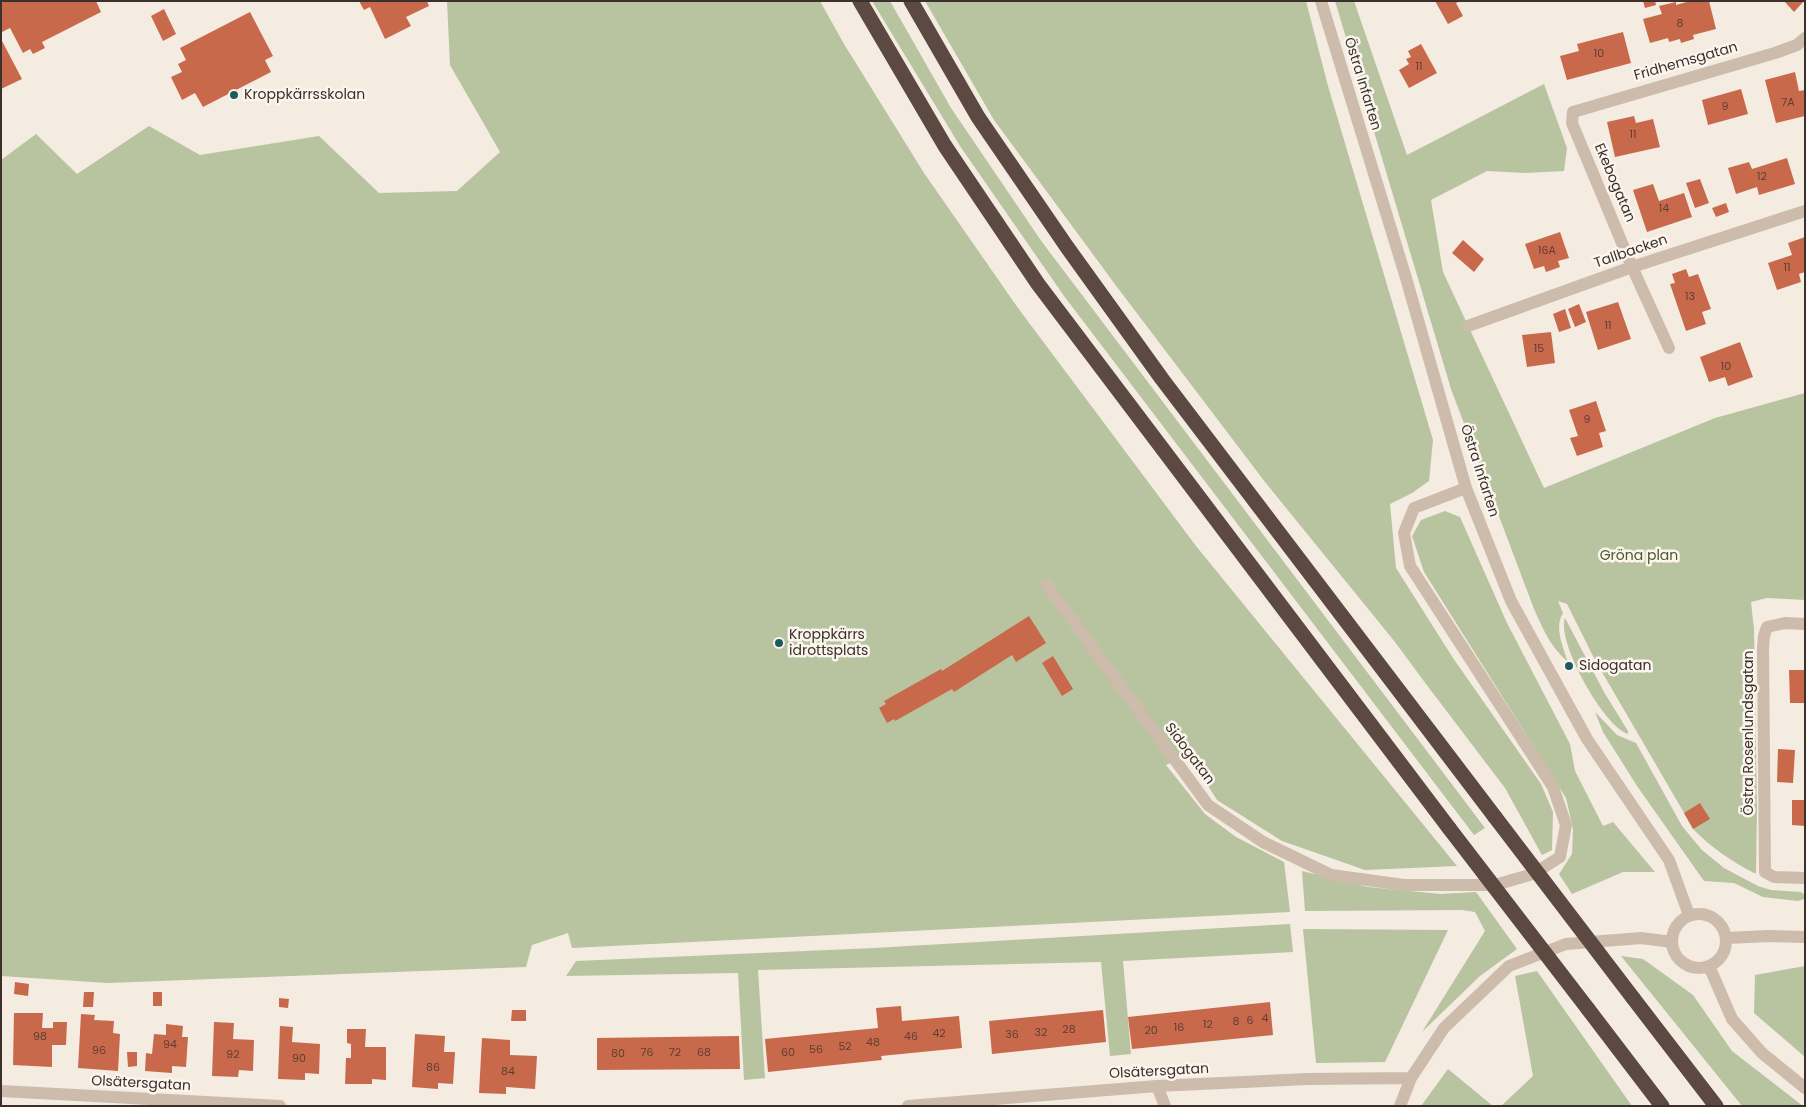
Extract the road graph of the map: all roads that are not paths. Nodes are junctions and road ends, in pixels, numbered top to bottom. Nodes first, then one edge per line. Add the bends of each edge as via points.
1 (860, 1) edge
2 (911, 1) edge
3 (1321, 1) edge
4 (1805, 38) edge
5 (1573, 112) joint
6 (1805, 211) edge
7 (1632, 267) junction
8 (1468, 326) dead end
9 (1669, 348) dead end
10 (1466, 488) junction
11 (1046, 584) dead end
12 (1805, 624) edge
13 (1805, 878) edge
14 (1689, 915) junction
15 (1805, 937) edge
16 (1726, 938) junction
17 (1672, 942) junction
18 (1709, 966) junction
19 (1411, 1078) junction
20 (1157, 1086) junction
21 (1805, 1088) edge
22 (1, 1092) edge
23 (280, 1106) edge
24 (908, 1106) edge
25 (1166, 1106) edge
26 (1400, 1106) edge
27 (1662, 1106) edge
28 (1716, 1106) edge

1 - 27 highway, bridge via 945,146 1038,284
2 - 28 highway, bridge via 978,117 1162,379
3 - 10 street, Östra Infarten
4 - 5 street, Fridhemsgatan via 1797,45
5 - 7 street, Ekebogatan via 1572,124
6 - 7 street, Tallbacken
7 - 8 street, Tallbacken
7 - 9 street, Ekebogatan
10 - 11 street, Sidogatan via 1414,508 1404,533 1410,566 1553,787 1566,825 1560,857 1533,874 1495,885 1404,885 1331,875 1263,842 1208,805
10 - 14 street, Östra Infarten via 1510,601 1587,739 1669,860
12 - 13 street, Östra Rosenlundsgatan via 1785,623 1767,627 1764,636 1765,872 1770,876
14 - 16 street via 1705,914 1718,920
14 - 17 street via 1678,924
15 - 16 street
16 - 18 street via 1721,958
17 - 18 street via 1677,956 1686,964 1698,968
17 - 19 street via 1640,938 1566,944 1509,966 1444,1028
18 - 21 street via 1732,1019 1762,1053
19 - 20 street, Olsätersgatan
19 - 26 street
20 - 24 street, Olsätersgatan
20 - 25 street
22 - 23 street, Olsätersgatan

